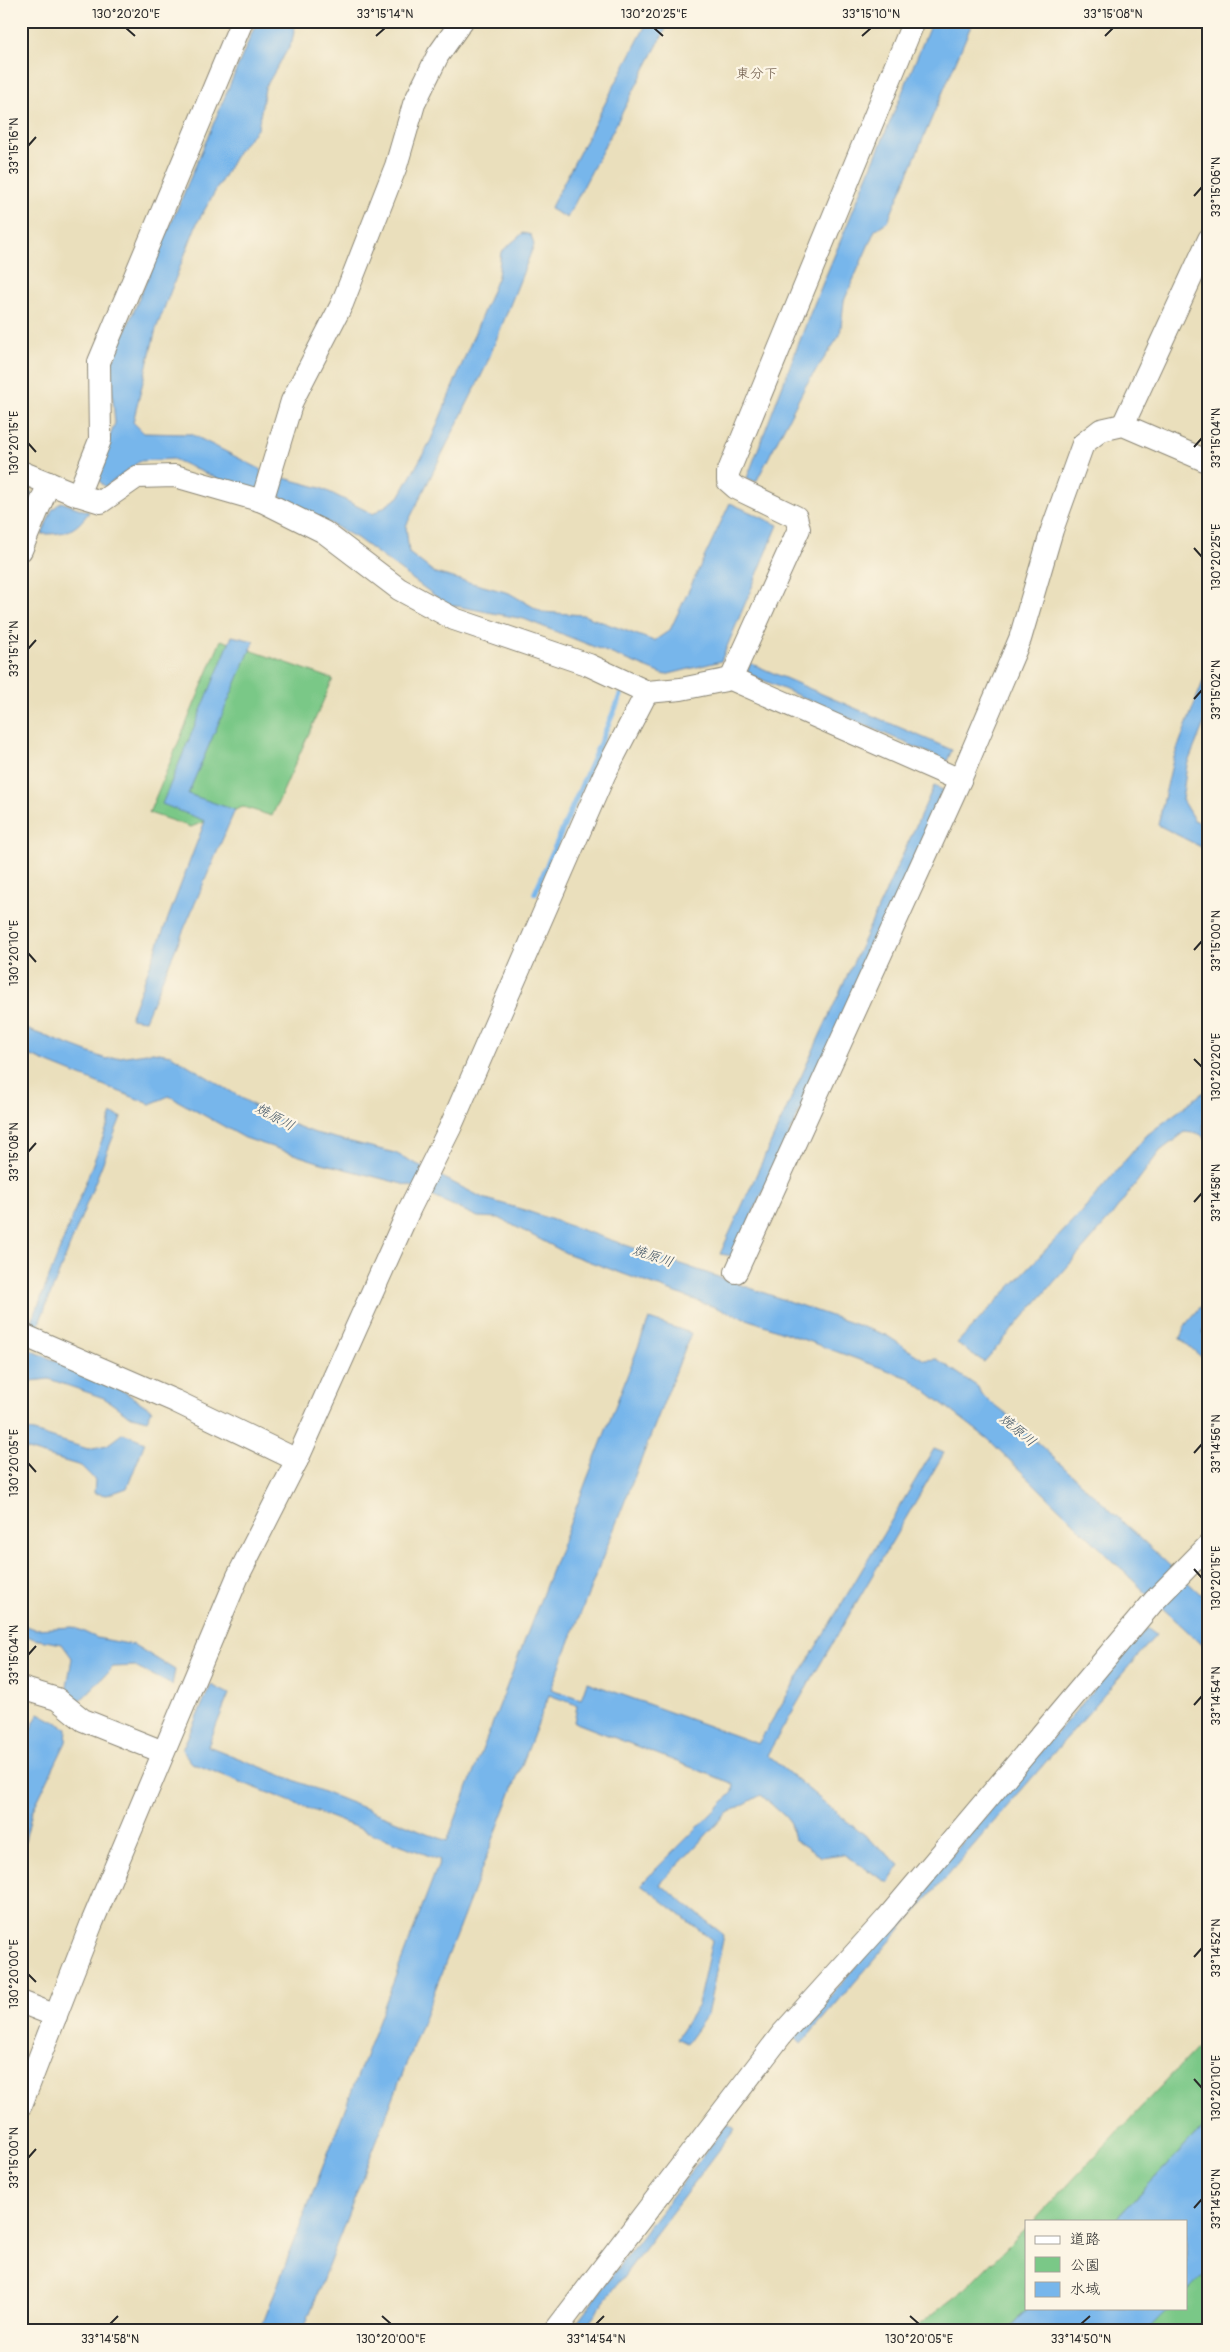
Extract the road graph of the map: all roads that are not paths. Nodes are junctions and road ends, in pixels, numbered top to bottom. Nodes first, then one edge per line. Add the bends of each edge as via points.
1 (242, 21) edge
2 (462, 21) edge
3 (914, 21) edge
4 (1209, 240) edge
5 (1122, 425) junction
6 (1209, 462) edge
7 (21, 472) edge
8 (49, 483) junction
9 (265, 490) junction
10 (78, 495) junction
11 (21, 550) edge
12 (731, 679) junction
13 (647, 692) junction
14 (960, 780) junction
15 (736, 1272) dead end
16 (21, 1334) edge
17 (297, 1460) junction
18 (1209, 1545) edge
19 (21, 1688) edge
20 (163, 1752) junction
21 (21, 2002) edge
22 (56, 2016) junction
23 (21, 2105) edge
24 (555, 2331) edge

1 - 10 street via 99,362 100,440
2 - 9 street via 438,55 414,104 396,166 342,304 292,401
3 - 12 street via 728,473 728,481 736,488 796,517 799,529
4 - 5 street
5 - 6 street
5 - 14 street via 1101,430 1084,444 1052,530 1020,639
7 - 8 street
8 - 10 street
8 - 11 street
9 - 10 street via 175,476 137,477 101,502
9 - 13 street via 399,589 454,619 589,665
12 - 13 street via 681,690
12 - 14 street
13 - 17 street via 604,775 434,1161
14 - 15 street
16 - 17 street via 175,1400
17 - 20 street via 238,1576
18 - 24 street via 1154,1601 887,1918 782,2034
19 - 20 street via 57,1699 84,1720
20 - 22 street
21 - 22 street
22 - 23 street

